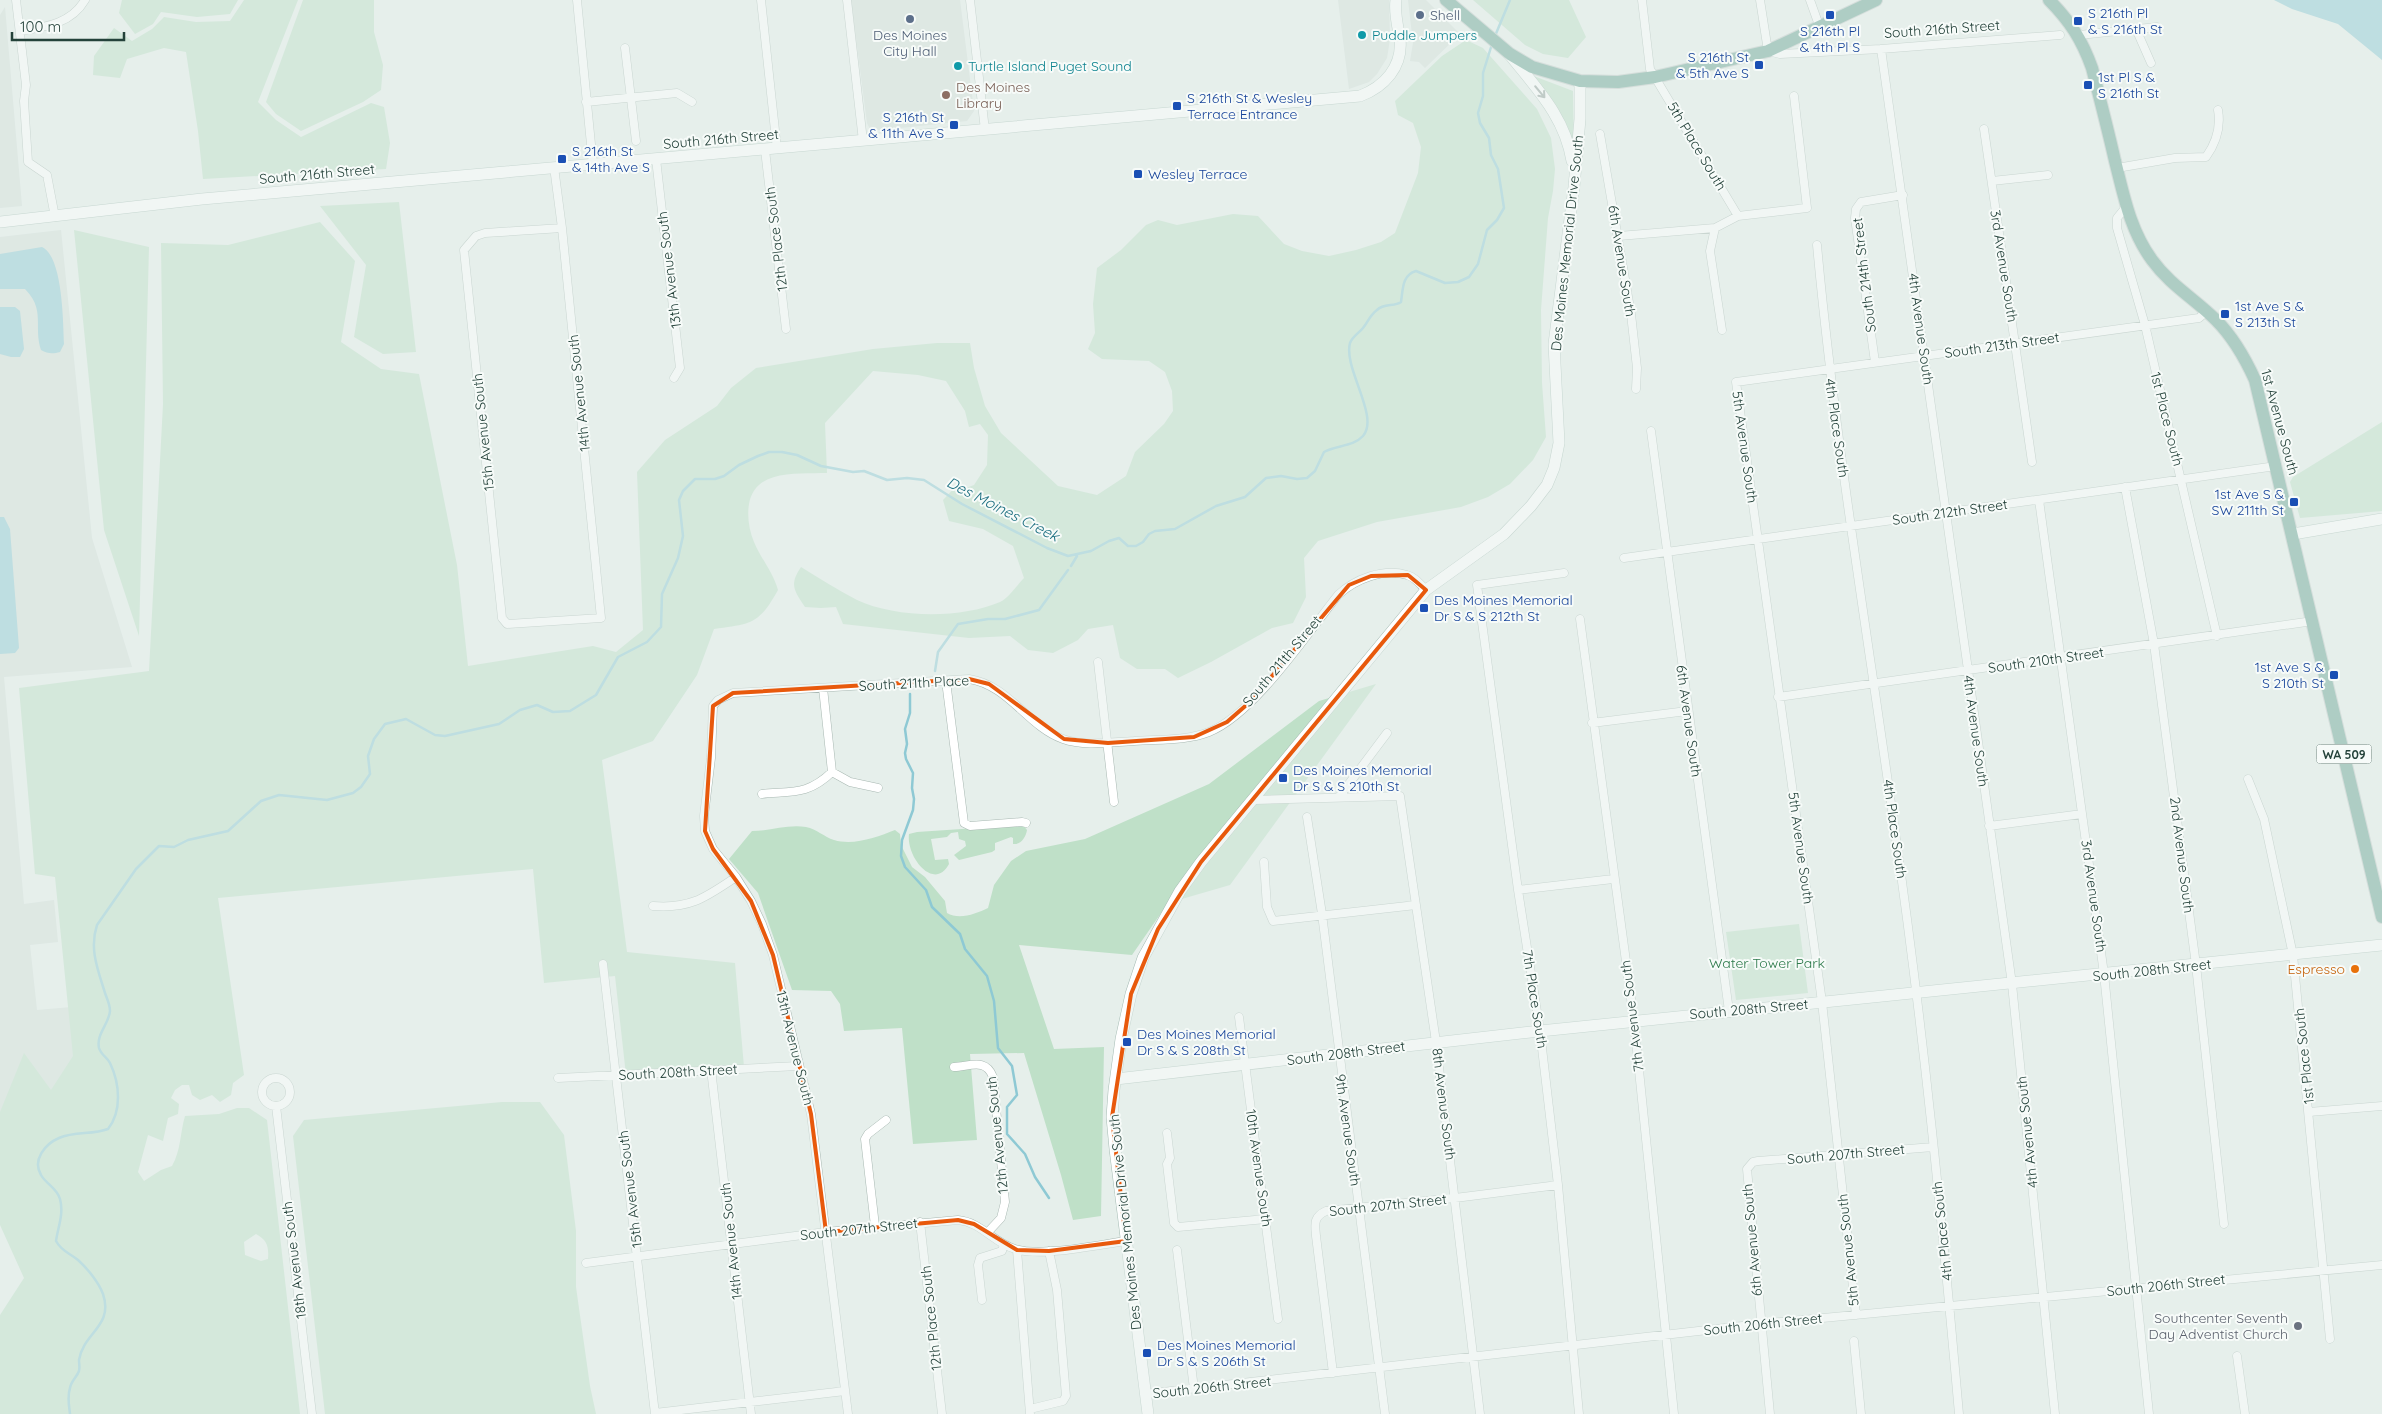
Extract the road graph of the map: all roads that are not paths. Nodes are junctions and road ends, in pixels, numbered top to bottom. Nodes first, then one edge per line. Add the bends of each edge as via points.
1 (16, 0) edge
2 (84, 0) edge
3 (576, 0) edge
4 (761, 0) edge
5 (847, 0) edge
6 (970, 0) edge
7 (1396, 0) edge
8 (1446, 0) edge
9 (1642, 0) edge
10 (1760, 0) edge
11 (1810, 0) edge
12 (1876, 0) edge
13 (2049, 0) edge
14 (2156, 27) dead end
15 (1820, 28) junction
16 (2136, 29) junction
17 (20, 31) junction
18 (2060, 35) dead end
19 (2079, 36) junction
20 (625, 48) dead end
21 (1881, 49) junction
22 (1768, 51) junction
23 (1510, 54) junction
24 (2151, 63) dead end
25 (1655, 77) junction
26 (1580, 81) junction
27 (1794, 96) dead end
28 (631, 97) junction
29 (586, 102) junction
30 (692, 102) dead end
31 (2218, 110) dead end
32 (1984, 129) dead end
33 (985, 130) junction
34 (1600, 134) dead end
35 (636, 141) dead end
36 (862, 141) junction
37 (777, 149) junction
38 (765, 150) junction
39 (656, 159) junction
40 (592, 164) junction
41 (554, 167) junction
42 (2117, 168) junction
43 (2048, 175) dead end
44 (1992, 181) junction
45 (1574, 187) junction
46 (1903, 195) junction
47 (2126, 206) junction
48 (1738, 216) junction
49 (54, 217) junction
50 (0, 222) edge
51 (562, 228) junction
52 (1715, 228) junction
53 (1619, 236) junction
54 (1817, 246) dead end
55 (2207, 311) junction
56 (2145, 325) junction
57 (786, 329) dead end
58 (1722, 330) dead end
59 (2016, 344) junction
60 (1924, 356) junction
61 (1875, 362) junction
62 (1828, 368) junction
63 (674, 378) dead end
64 (1736, 382) joint
65 (1636, 390) dead end
66 (1651, 432) dead end
67 (2032, 462) dead end
68 (2276, 466) junction
69 (2182, 479) junction
70 (2125, 487) junction
71 (2039, 500) junction
72 (1945, 513) junction
73 (2382, 519) edge
74 (1851, 526) junction
75 (2293, 534) junction
76 (1758, 538) junction
77 (1666, 552) junction
78 (1624, 558) dead end
79 (1564, 573) dead end
80 (1426, 590) junction
81 (1580, 619) dead end
82 (504, 622) joint
83 (2313, 622) junction
84 (2217, 636) junction
85 (2154, 644) junction
86 (2060, 658) junction
87 (1098, 662) dead end
88 (1968, 671) junction
89 (946, 681) junction
90 (1874, 683) junction
91 (823, 688) junction
92 (1778, 697) junction
93 (718, 700) joint
94 (1687, 711) junction
95 (1592, 723) junction
96 (1210, 731) joint
97 (1386, 733) dead end
98 (1108, 743) junction
99 (832, 772) junction
100 (2248, 779) dead end
101 (878, 788) dead end
102 (762, 794) dead end
103 (1339, 797) junction
104 (1254, 800) junction
105 (1114, 802) dead end
106 (2082, 814) junction
107 (1307, 817) dead end
108 (1026, 823) dead end
109 (1989, 826) junction
110 (1264, 862) dead end
111 (736, 877) junction
112 (1614, 879) junction
113 (1518, 890) junction
114 (1416, 905) junction
115 (653, 906) dead end
116 (1322, 914) junction
117 (2382, 917) edge
118 (2382, 945) edge
119 (2293, 955) junction
120 (603, 964) dead end
121 (2196, 965) junction
122 (2104, 974) junction
123 (2012, 984) junction
124 (1916, 993) junction
125 (1822, 1002) junction
126 (1729, 1011) junction
127 (1239, 1017) dead end
128 (1634, 1021) junction
129 (1540, 1030) junction
130 (1436, 1042) junction
131 (1338, 1054) junction
132 (1245, 1065) junction
133 (798, 1066) junction
134 (954, 1067) dead end
135 (712, 1069) junction
136 (617, 1075) junction
137 (558, 1078) dead end
138 (1116, 1078) junction
139 (276, 1106) dead end
140 (2382, 1106) edge
141 (2309, 1112) junction
142 (886, 1120) dead end
143 (1167, 1133) dead end
144 (1933, 1147) junction
145 (1838, 1155) junction
146 (1758, 1161) joint
147 (1558, 1185) junction
148 (1455, 1198) junction
149 (1359, 1207) junction
150 (1266, 1219) junction
151 (920, 1222) junction
152 (2224, 1224) dead end
153 (876, 1226) junction
154 (826, 1232) junction
155 (988, 1232) junction
156 (1126, 1241) junction
157 (732, 1244) junction
158 (1004, 1244) junction
159 (1017, 1250) junction
160 (1177, 1250) dead end
161 (1048, 1251) junction
162 (638, 1257) junction
163 (586, 1263) dead end
164 (2382, 1265) edge
165 (2324, 1270) junction
166 (2138, 1288) junction
167 (2043, 1297) junction
168 (982, 1300) dead end
169 (1949, 1306) junction
170 (1856, 1315) junction
171 (1278, 1319) dead end
172 (1760, 1324) junction
173 (1666, 1334) junction
174 (2330, 1339) dead end
175 (1854, 1341) dead end
176 (1573, 1344) junction
177 (1473, 1356) junction
178 (2237, 1356) dead end
179 (1379, 1367) junction
180 (1333, 1373) junction
181 (1194, 1389) junction
182 (845, 1392) junction
183 (1145, 1394) junction
184 (749, 1402) junction
185 (1030, 1412) edge
186 (312, 1414) edge
187 (655, 1414) edge
188 (751, 1414) edge
189 (848, 1414) edge
190 (942, 1414) edge
191 (1148, 1414) edge
192 (1385, 1414) edge
193 (1480, 1414) edge
194 (1579, 1414) edge
195 (1674, 1414) edge
196 (1770, 1414) edge
197 (1861, 1414) edge
198 (1958, 1414) edge
199 (2055, 1414) edge
200 (2149, 1414) edge
201 (2245, 1414) edge

1 - 17 street
2 - 17 street via 78,12 53,26
3 - 29 street
4 - 37 street
5 - 36 street
6 - 33 street
7 - 33 main road, South 216th Street via 1399,57 1382,84 1366,94
8 - 23 main road, South 216th Street
9 - 25 street via 1647,62
10 - 22 street
11 - 15 street
12 - 15 main road
13 - 19 main road, WA 509 via 2070,21
14 - 16 street
15 - 22 main road
16 - 19 street
16 - 24 street
17 - 49 street via 26,85 28,162 47,175
18 - 21 street, South 216th Street
19 - 42 main road, 1st Avenue South / WA 509 via 2092,68
20 - 28 street
21 - 22 street, South 216th Street via 1788,54
21 - 46 street, 4th Avenue South
22 - 25 main road, South 216th Street
23 - 26 main road, South 216th Street via 1532,67
23 -> 45 main road via 1544,97 1564,131 1570,147
25 - 26 main road, South 216th Street via 1618,82
25 - 48 street, 5th Place South
26 - 45 main road, Des Moines Memorial Drive South
27 - 48 street via 1807,208
28 - 29 street
28 - 30 street via 678,93
28 - 35 street
29 - 40 street
31 - 42 street via 2218,130 2206,157 2168,159
32 - 44 street, 3rd Avenue South
33 - 36 main road, South 216th Street
34 - 53 street, 6th Avenue South
36 - 37 main road, South 216th Street
37 - 38 main road, South 216th Street
38 - 39 main road, South 216th Street
38 - 57 street, 12th Place South
39 - 40 main road, South 216th Street
39 - 63 street, 13th Avenue South via 680,368
40 - 41 main road, South 216th Street
41 - 49 main road, South 216th Street via 202,199
41 - 51 street, 14th Avenue South
42 - 47 main road, 1st Avenue South / WA 509
43 - 44 street
44 - 59 street, 3rd Avenue South
45 - 80 main road, Des Moines Memorial Drive South via 1554,344 1559,443 1554,468 1547,485 1504,534
46 - 60 street, 4th Avenue South
46 - 61 street, South 214th Street via 1861,202 1856,209
47 - 55 main road, 1st Avenue South / WA 509 via 2142,244 2160,272
47 - 56 street, 1st Place South via 2117,218 2117,228
48 - 52 street
49 - 50 main road, South 216th Street
51 - 82 street, 15th Avenue South via 485,233 476,236 464,250
51 - 82 street, 14th Avenue South via 602,618 513,625
52 - 53 street
52 - 58 street via 1710,251
53 - 65 street, 6th Avenue South via 1637,368
54 - 62 street, 4th Place South
55 - 56 street, South 213th Street via 2199,318
55 - 68 main road, 1st Avenue South / WA 509 via 2244,356 2255,380
56 - 59 street, South 213th Street
56 - 69 street, 1st Place South
59 - 60 street, South 213th Street
59 - 67 street, 3rd Avenue South
60 - 61 street, South 213th Street
60 - 72 street, 4th Avenue South
61 - 62 street, South 213th Street
62 - 64 street, South 213th Street
62 - 74 street, 4th Place South
64 - 76 street, 5th Avenue South
66 - 77 street, 6th Avenue South
68 - 69 street, South 212th Street
68 - 75 main road, 1st Avenue South / WA 509
69 - 70 street, South 212th Street
69 - 84 street, 1st Place South
70 - 71 street, South 212th Street
70 - 85 street, 2nd Avenue South
71 - 72 street, South 212th Street
71 - 86 street, 3rd Avenue South
72 - 74 street, South 212th Street
72 - 88 street, 4th Avenue South
73 - 75 main road
74 - 76 street, South 212th Street
74 - 90 street, 4th Place South
75 - 83 main road, 1st Avenue South / WA 509
76 - 77 street, South 212th Street
76 - 92 street, 5th Avenue South
77 - 78 street, South 212th Street
77 - 94 street, 6th Avenue South
79 - 113 street, 7th Place South via 1477,585
80 - 96 street, South 211th Street via 1408,575 1397,574 1371,576 1349,585 1251,701 1227,722
80 - 104 main road, Des Moines Memorial Drive South
81 - 95 street, 7th Avenue South
83 - 84 street, South 210th Street
83 - 117 main road, 1st Avenue South / WA 509
84 - 85 street, South 210th Street
85 - 86 street, South 210th Street
85 - 121 street, 2nd Avenue South
86 - 88 street, South 210th Street
86 - 106 street, 3rd Avenue South
87 - 98 street
88 - 90 street, South 210th Street
88 - 109 street, 4th Avenue South
89 - 91 street, South 211th Place
89 - 98 street, South 211th Place via 969,679 989,684 1051,734 1078,743
89 - 108 street via 964,823 970,826
90 - 92 street, South 210th Street
90 - 124 street, 4th Place South
91 - 93 street, South 211th Place via 733,693
91 - 99 street
92 - 125 street, 5th Avenue South
93 - 111 street, 13th Avenue South via 713,706 712,716 705,831 713,849
94 - 95 street
94 - 126 street, 6th Avenue South
95 - 112 street, 7th Avenue South
96 - 98 street, South 211th Place via 1194,737
97 - 103 street
98 - 105 street
99 - 101 street via 850,782
99 - 102 street via 810,789
100 - 119 street, 1st Place South via 2264,819
103 - 104 street
103 - 114 street, 8th Avenue South via 1400,796
104 - 138 main road, Des Moines Memorial Drive South via 1185,884 1147,951 1131,994 1120,1039
106 - 109 street
106 - 122 street, 3rd Avenue South
107 - 116 street, 9th Avenue South
109 - 123 street, 4th Avenue South
110 - 116 street via 1267,908 1273,921
111 - 115 street via 691,904
111 - 133 street, 13th Avenue South via 751,900 768,940
112 - 113 street
112 - 128 street, 7th Avenue South
113 - 129 street, 7th Place South
114 - 116 street
114 - 130 street, 8th Avenue South
116 - 131 street, 9th Avenue South
118 - 119 main road, South 208th Street
119 - 121 main road, South 208th Street
119 - 141 street, 1st Place South
120 - 136 street, 15th Avenue South
121 - 122 main road, South 208th Street
121 - 152 street, 2nd Avenue South
122 - 123 main road, South 208th Street
122 - 166 street, 3rd Avenue South
123 - 124 main road, South 208th Street
123 - 167 street, 4th Avenue South
124 - 125 main road, South 208th Street
124 - 144 street, 4th Place South
125 - 126 main road, South 208th Street
125 - 145 street, 5th Avenue South
126 - 128 main road, South 208th Street
127 - 132 street, 10th Avenue South
128 - 129 main road, South 208th Street
128 - 173 street, 7th Avenue South
129 - 130 main road, South 208th Street
129 - 147 street, 7th Place South
130 - 131 main road, South 208th Street
130 - 148 street, 8th Avenue South
131 - 132 main road, South 208th Street
131 - 149 street, 9th Avenue South
132 - 138 main road, South 208th Street
132 - 150 street, 10th Avenue South
133 - 135 street, South 208th Street
133 - 154 street, 13th Avenue South via 811,1114
134 - 155 street, 12th Avenue South via 984,1064 993,1077 1005,1202 1001,1218
135 - 136 street, South 208th Street
135 - 157 street, 14th Avenue South
136 - 137 street, South 208th Street
136 - 162 street, 15th Avenue South
138 - 156 main road, Des Moines Memorial Drive South via 1112,1117
139 - 186 street, 18th Avenue South
140 - 141 street
141 - 165 street, 1st Place South
142 - 153 street via 865,1139
143 - 150 street via 1170,1158 1167,1164 1174,1223 1178,1227
144 - 145 street, South 207th Street
144 - 169 street, 4th Place South
145 - 146 street, South 207th Street
145 - 170 street, 5th Avenue South
146 - 172 street, 6th Avenue South via 1747,1169 1746,1176
147 - 148 street, South 207th Street
147 - 176 street, 7th Place South
148 - 149 street, South 207th Street
148 - 177 street, 8th Avenue South
149 - 179 street, 9th Avenue South
149 - 180 street, South 207th Street via 1326,1211 1315,1220
150 - 171 street, 10th Avenue South
151 - 153 street, South 207th Street
151 - 155 street, South 207th Street via 966,1221
151 - 190 street, 12th Place South
153 - 154 street, South 207th Street
154 - 157 street, South 207th Street
154 - 182 street, 13th Avenue South
155 - 158 street, South 207th Street
156 - 161 street, South 207th Street
156 - 183 main road, Des Moines Memorial Drive South
157 - 162 street, South 207th Street
157 - 184 street, 14th Avenue South
158 - 159 street, South 207th Street
158 - 168 street via 1002,1251 980,1258
159 - 161 street, South 207th Street
159 - 185 street
160 - 181 street
161 - 185 street via 1059,1309 1066,1396 1063,1401
162 - 163 street, South 207th Street
162 - 187 street, 15th Avenue South
164 - 165 street, South 206th Street
165 - 166 street, South 206th Street
165 - 174 street, 1st Place South
166 - 167 street, South 206th Street
166 - 200 street, 3rd Avenue South
167 - 169 street, South 206th Street
167 - 199 street, 4th Avenue South
169 - 170 street, South 206th Street
169 - 198 street, 4th Place South
170 - 172 street, South 206th Street
172 - 173 street, South 206th Street
172 - 196 street, 6th Avenue South
173 - 176 street, South 206th Street
173 - 195 street, 7th Avenue South
175 - 197 street
176 - 177 street, South 206th Street
176 - 194 street, 7th Place South
177 - 179 street, South 206th Street
177 - 193 street, 8th Avenue South
178 - 201 street
179 - 180 street, South 206th Street
179 - 192 street, 9th Avenue South
180 - 181 street, South 206th Street
181 - 183 street, South 206th Street
182 - 184 street
182 - 189 street, 13th Avenue South
183 - 191 main road, Des Moines Memorial Drive South
184 - 187 street
184 - 188 street, 14th Avenue South

